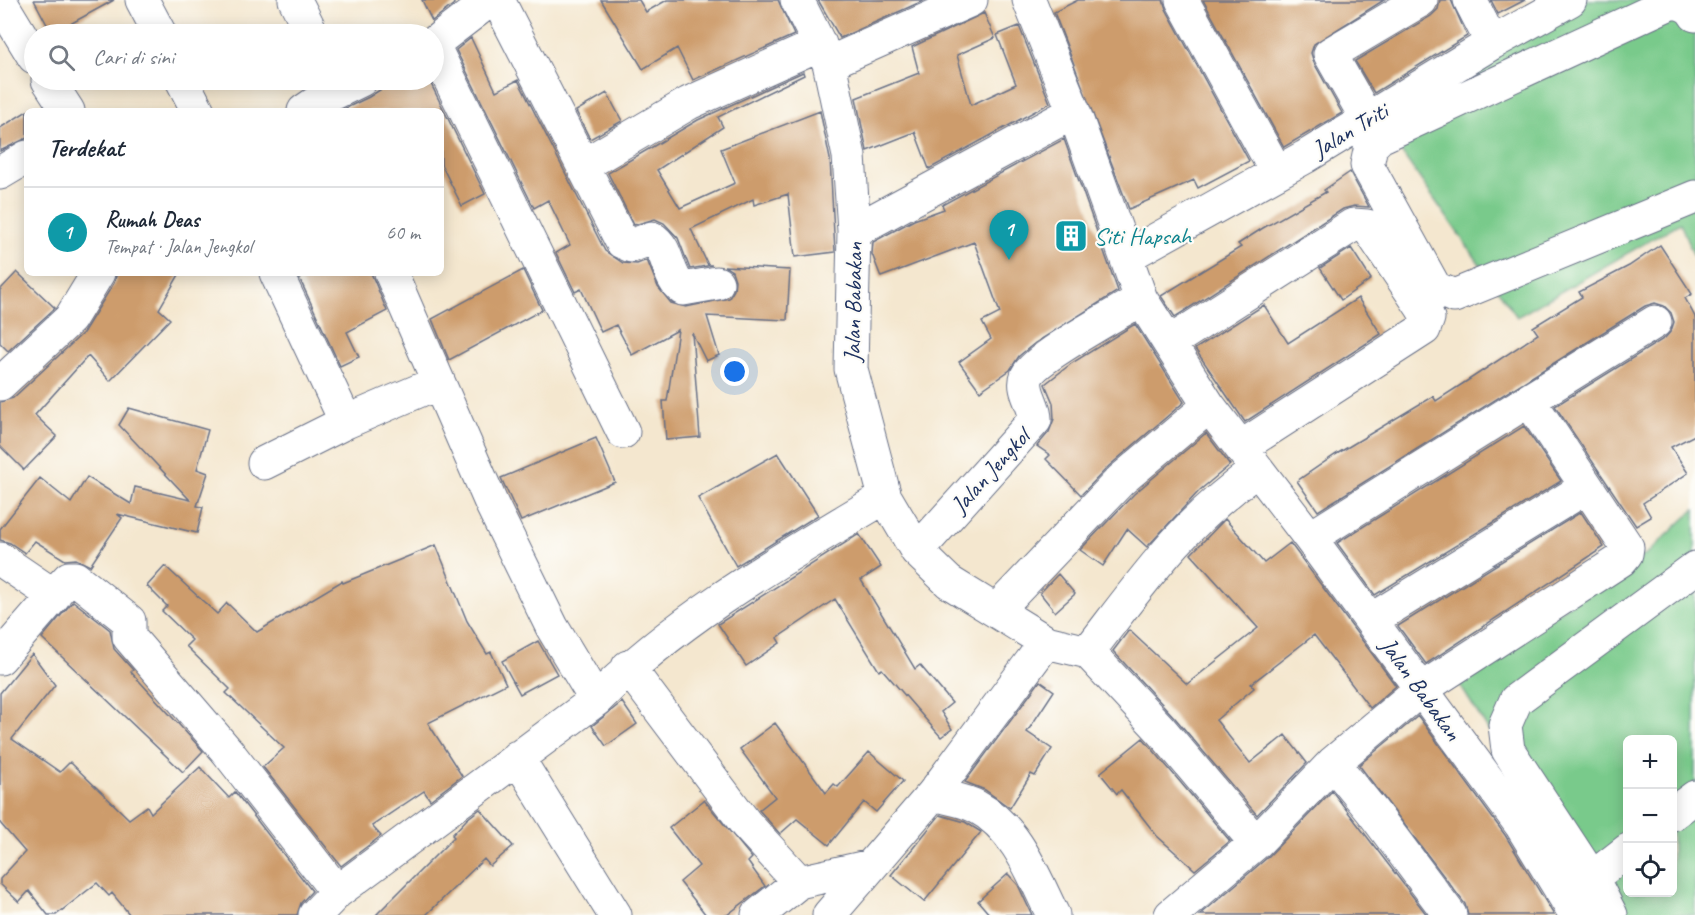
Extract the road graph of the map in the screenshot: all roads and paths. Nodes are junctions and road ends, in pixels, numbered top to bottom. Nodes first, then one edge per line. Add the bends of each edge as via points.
1 (142, 0) edge
2 (296, 0) edge
3 (490, 0) edge
4 (498, 0) edge
5 (797, 0) edge
6 (970, 0) edge
7 (1029, 0) edge
8 (1421, 0) edge
9 (1470, 0) edge
10 (1570, 0) edge
11 (0, 1) edge
12 (1185, 2) edge
13 (1695, 15) edge
14 (155, 24) edge
15 (307, 24) edge
16 (444, 37) edge
17 (24, 41) edge
18 (1492, 44) junction
19 (825, 54) junction
20 (444, 65) edge
21 (54, 90) edge
22 (187, 90) edge
23 (66, 108) edge
24 (196, 108) edge
25 (1074, 112) junction
26 (1367, 119) junction
27 (24, 159) edge
28 (584, 165) junction
29 (1276, 171) junction
30 (0, 173) edge
31 (1695, 197) edge
32 (854, 231) junction
33 (1127, 256) junction
34 (96, 276) edge
35 (277, 276) edge
36 (392, 276) edge
37 (717, 283) dead end
38 (1141, 299) junction
39 (1655, 321) dead end
40 (1169, 343) junction
41 (437, 383) junction
42 (0, 384) edge
43 (1529, 400) junction
44 (1209, 406) junction
45 (346, 422) junction
46 (623, 432) dead end
47 (1249, 459) junction
48 (264, 463) dead end
49 (1585, 488) junction
50 (885, 497) junction
51 (1310, 537) junction
52 (917, 551) junction
53 (0, 559) edge
54 (1695, 568) edge
55 (54, 596) junction
56 (997, 610) junction
57 (1371, 620) junction
58 (1046, 642) junction
59 (1088, 652) junction
60 (0, 658) edge
61 (628, 667) junction
62 (1420, 690) junction
63 (596, 700) junction
64 (517, 757) junction
65 (1333, 763) junction
66 (933, 794) junction
67 (1695, 797) edge
68 (1677, 810) edge
69 (1256, 843) junction
70 (1623, 854) edge
71 (871, 866) junction
72 (1592, 878) junction
73 (799, 882) junction
74 (337, 892) junction
75 (315, 915) edge
76 (615, 915) edge
77 (758, 915) edge
78 (829, 915) edge
79 (1053, 915) edge
80 (1171, 915) edge
81 (1450, 915) edge
82 (1576, 915) edge
83 (1611, 915) edge

1 - 14 street
2 - 15 street
3 - 16 street
4 - 28 street
5 - 19 street, Jalan Babakan
6 - 19 street
7 - 25 street, Jalan Babakan
8 - 26 street via 1330,54
9 - 18 street
10 - 18 street, Jalan Triti
11 - 17 street
12 - 29 street
13 - 31 street via 1678,3 1671,3 1638,18 1380,137 1371,146 1367,165 1435,288 1454,296
18 - 26 street, Jalan Triti
19 - 28 street via 689,103
19 - 32 street, Jalan Babakan via 849,156
20 - 46 street
21 - 23 street
22 - 24 street
25 - 32 street
25 - 33 street, Jalan Babakan
26 - 29 street, Jalan Triti
27 - 30 street
28 - 37 street via 622,242 631,246 651,238 659,243 676,284 683,290
29 - 33 street, Jalan Triti
32 - 50 street, Jalan Babakan via 851,369
33 - 38 street, Jalan Babakan
34 - 42 street via 70,319
35 - 45 street
36 - 41 street
38 - 40 street, Jalan Babakan
38 - 52 street, Jalan Jengkol via 1041,361 1027,375 1025,387 1035,420
39 - 43 street
40 - 44 street, Jalan Babakan
40 - 47 street via 1353,225 1367,226 1374,236 1422,306 1428,318 1424,329
41 - 45 street
41 - 63 street via 552,627
43 - 49 street
43 - 51 street
44 - 47 street, Jalan Babakan
44 - 56 street via 1121,480
45 - 48 street
47 - 51 street, Jalan Babakan
47 - 59 street via 1225,493 1188,526 1142,580
49 - 57 street
49 - 62 street via 1627,547 1626,554
50 - 52 street, Jalan Babakan
50 - 61 street via 736,589
51 - 57 street, Jalan Babakan
52 - 56 street, Jalan Babakan via 949,582
53 - 55 street
54 - 72 street via 1516,700 1505,725 1509,750
55 - 60 street
55 - 74 street via 69,578 75,578 129,621 129,637 227,751
56 - 58 street, Jalan Babakan
57 - 62 street, Jalan Babakan
58 - 59 street, Jalan Babakan
58 - 66 street
59 - 69 street via 1161,730
61 - 63 street
61 - 73 street via 746,824
62 - 65 street
62 - 82 street, Jalan Babakan via 1521,825
63 - 64 street
64 - 74 street
64 - 76 street
65 - 69 street
65 - 81 street
66 - 71 street
66 - 79 street via 975,805 994,816 1009,833
67 - 68 street
69 - 80 street
70 - 72 street
71 - 73 street
71 - 78 street
72 - 83 street
73 - 77 street
74 - 75 street

